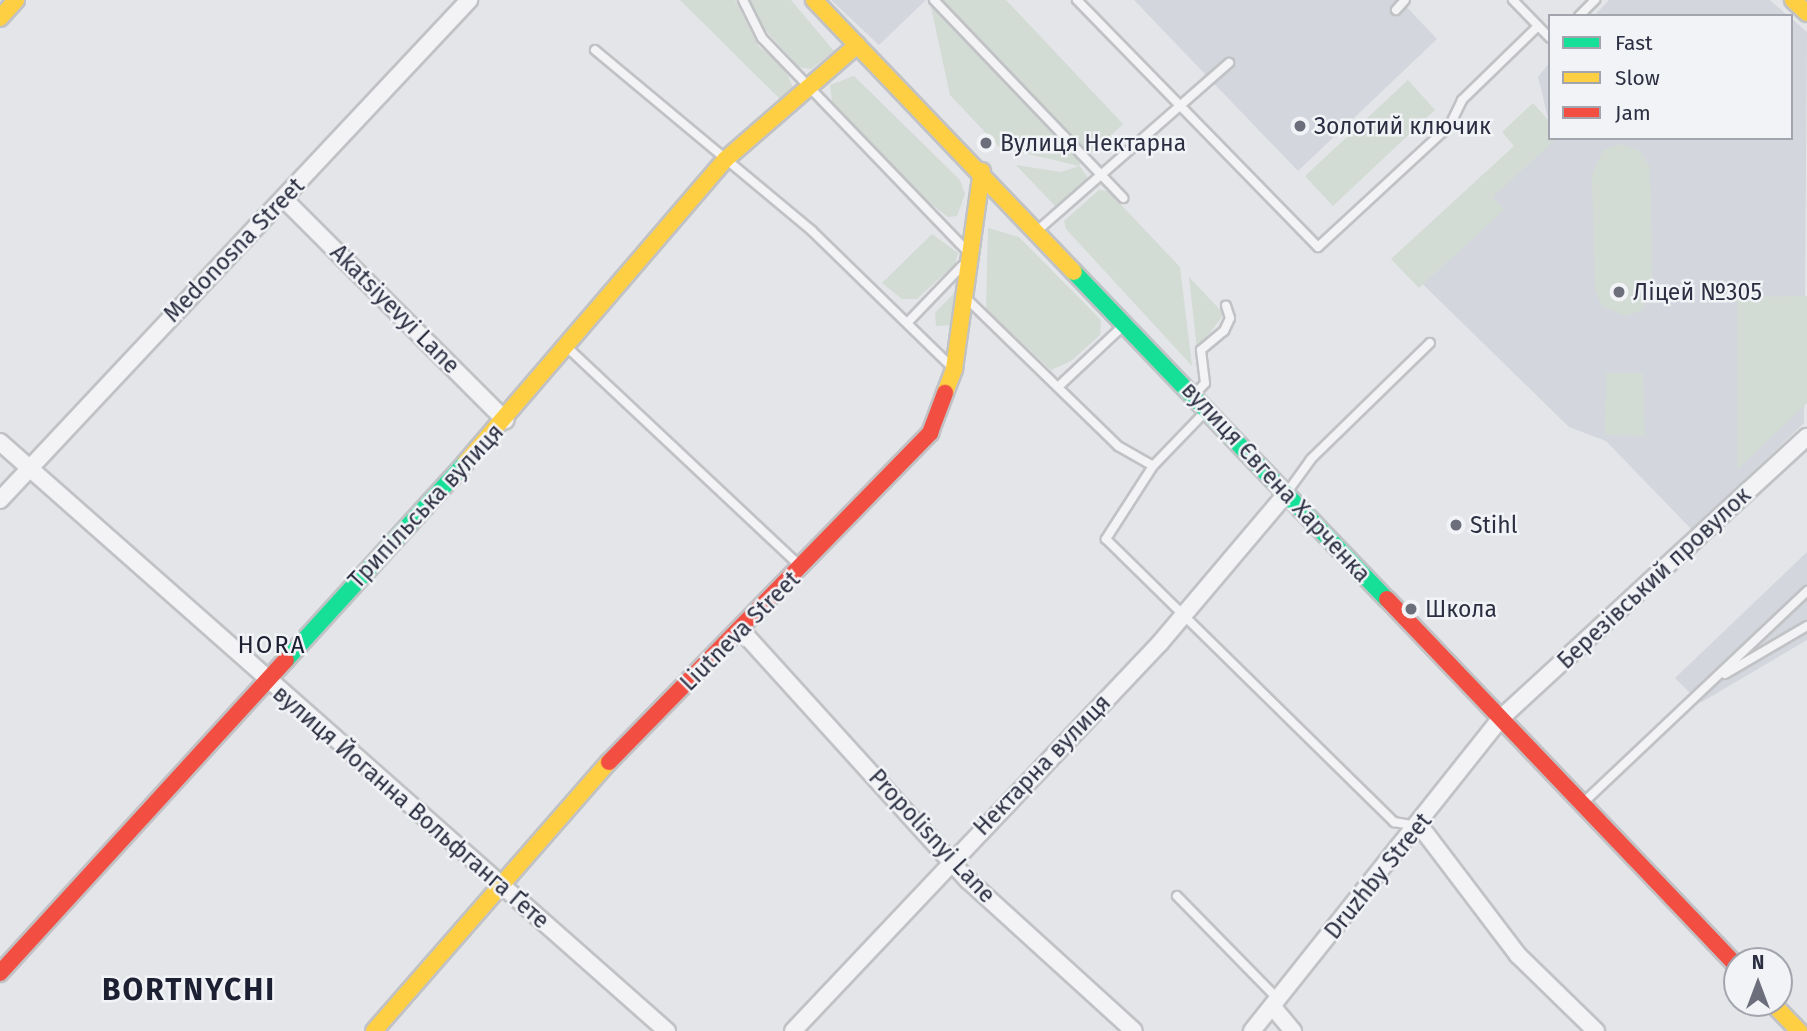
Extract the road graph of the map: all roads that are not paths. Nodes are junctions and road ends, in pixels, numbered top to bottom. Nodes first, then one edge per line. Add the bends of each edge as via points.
1 (16, 0) edge
2 (469, 0) edge
3 (743, 0) edge
4 (814, 0) edge
5 (934, 0) edge
6 (1077, 0) edge
7 (1405, 0) edge
8 (1513, 0) edge
9 (1595, 0) edge
10 (1793, 0) edge
11 (1396, 10) dead end
12 (1807, 13) edge
13 (1581, 14) edge
14 (0, 18) edge
15 (1538, 26) junction
16 (1548, 36) edge
17 (857, 45) junction
18 (595, 50) dead end
19 (1229, 63) dead end
20 (807, 88) junction
21 (1180, 106) junction
22 (726, 159) junction
23 (982, 171) junction
24 (1100, 175) junction
25 (1122, 198) dead end
26 (284, 199) junction
27 (1038, 230) junction
28 (972, 256) junction
29 (967, 299) junction
30 (1226, 306) dead end
31 (909, 321) junction
32 (1126, 323) junction
33 (1430, 343) dead end
34 (569, 349) junction
35 (954, 369) junction
36 (1058, 387) junction
37 (1194, 395) junction
38 (1207, 409) junction
39 (505, 420) junction
40 (1807, 437) edge
41 (0, 442) edge
42 (1153, 466) junction
43 (29, 468) junction
44 (1286, 494) junction
45 (0, 500) edge
46 (803, 568) junction
47 (1807, 592) edge
48 (1186, 612) junction
49 (1807, 626) edge
50 (741, 630) junction
51 (266, 679) junction
52 (1711, 682) junction
53 (1500, 719) junction
54 (1582, 804) junction
55 (1420, 826) junction
56 (951, 860) junction
57 (498, 884) junction
58 (1177, 896) dead end
59 (1723, 951) edge
60 (0, 973) edge
61 (1275, 1003) junction
62 (1786, 1017) edge
63 (374, 1031) edge
64 (667, 1031) edge
65 (793, 1031) edge
66 (1134, 1031) edge
67 (1252, 1031) edge
68 (1293, 1031) edge
69 (1596, 1031) edge
70 (1799, 1031) edge

1 - 14 street
2 - 26 street, Medonosna Street
3 - 20 lane via 762,38
4 - 17 street, вулиця Євгена Харченка
5 - 24 lane
6 - 21 lane
7 - 11 lane
8 - 15 lane
9 - 13 lane
10 - 12 street
15 - 16 lane
15 - 21 lane via 1462,100 1450,125 1318,247
17 - 20 street, Трипільська вулиця
17 - 23 street, вулиця Євгена Харченка
18 - 22 lane
19 - 21 lane
20 - 22 street, Трипільська вулиця
20 - 28 lane
21 - 24 lane
22 - 31 lane
22 - 34 street, Трипільська вулиця
23 - 27 street, вулиця Євгена Харченка
23 - 28 street, Liutneva Street
24 - 25 lane
24 - 27 lane
26 - 39 street, Akatsiyevyi Lane
26 - 43 street, Medonosna Street
27 - 32 street, вулиця Євгена Харченка
28 - 29 street, Liutneva Street
28 - 31 lane
29 - 35 street, Liutneva Street
29 - 36 lane
30 - 37 lane via 1230,318 1224,331 1201,350 1205,383
31 - 35 lane
32 - 36 lane
32 - 37 street, вулиця Євгена Харченка
33 - 44 lane via 1311,459
34 - 39 street, Трипільська вулиця
34 - 46 lane
35 - 46 street, Liutneva Street via 930,433
36 - 42 lane via 1118,446
37 - 38 street, вулиця Євгена Харченка
38 - 42 lane
38 - 44 street, вулиця Євгена Харченка
39 - 51 street, Трипільська вулиця
40 - 53 street, Березівський провулок
41 - 43 street, вулиця Йоганна Вольфганга Ґете
42 - 48 lane via 1106,539
43 - 45 street, Medonosna Street
43 - 51 street, вулиця Йоганна Вольфганга Ґете
44 - 48 street, Нектарна вулиця
44 - 53 street, вулиця Євгена Харченка
46 - 50 street, Liutneva Street
47 - 52 lane
48 - 55 lane via 1394,822
48 - 56 street, Нектарна вулиця
49 - 52 lane
50 - 56 street, Propolisnyi Lane
50 - 57 street, Liutneva Street
51 - 57 street, вулиця Йоганна Вольфганга Ґете
51 - 60 street, Трипільська вулиця
52 - 54 lane
53 - 54 street, вулиця Євгена Харченка
53 - 55 street, Druzhby Street
54 - 59 street, вулиця Євгена Харченка
55 - 61 street, Druzhby Street
55 - 69 street via 1518,955
56 - 65 street, Нектарна вулиця
56 - 66 street, Propolisnyi Lane
57 - 63 street, Liutneva Street
57 - 64 street, вулиця Йоганна Вольфганга Ґете
58 - 61 lane
61 - 67 street, Druzhby Street
61 - 68 street
62 - 70 street

